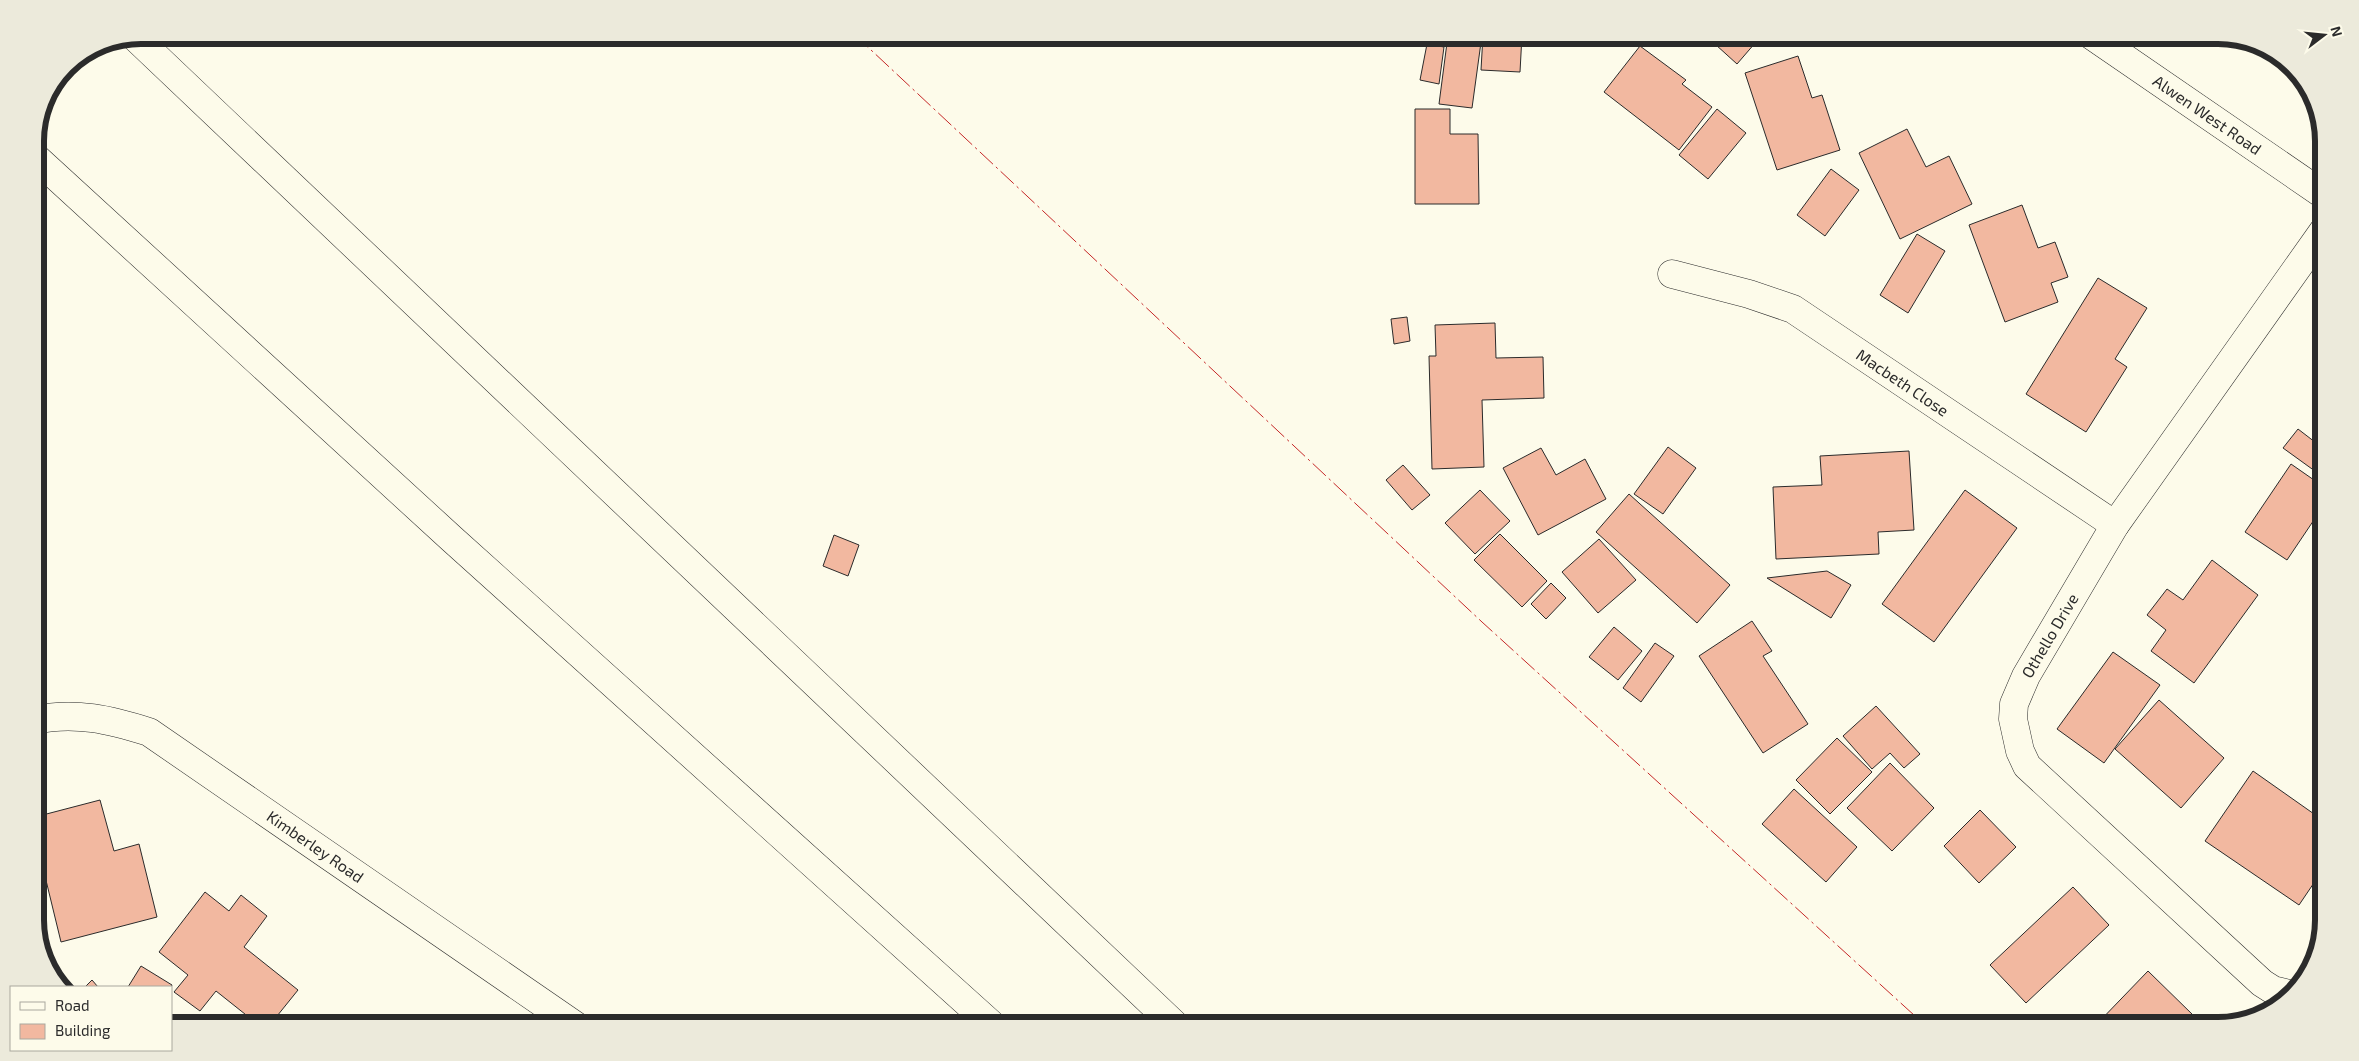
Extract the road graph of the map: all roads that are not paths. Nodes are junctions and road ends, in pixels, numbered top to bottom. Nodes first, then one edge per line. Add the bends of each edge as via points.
1 (142, 44) edge
2 (2104, 44) edge
3 (44, 165) edge
4 (2315, 189) edge
5 (2315, 243) edge
6 (1672, 274) dead end
7 (2115, 525) junction
8 (44, 719) edge
9 (2283, 992) edge
10 (563, 1017) edge
11 (983, 1017) edge
12 (1167, 1017) edge

1 - 12 main road
2 - 4 main road, Alwen West Road
3 - 11 main road via 460,546
5 - 7 main road, Othello Drive
6 - 7 main road, Macbeth Close via 1793,309
7 - 9 main road, Othello Drive via 2026,676 2014,704 2013,719 2020,751 2027,766 2262,983
8 - 10 main road, Kimberley Road via 82,716 116,721 149,732

